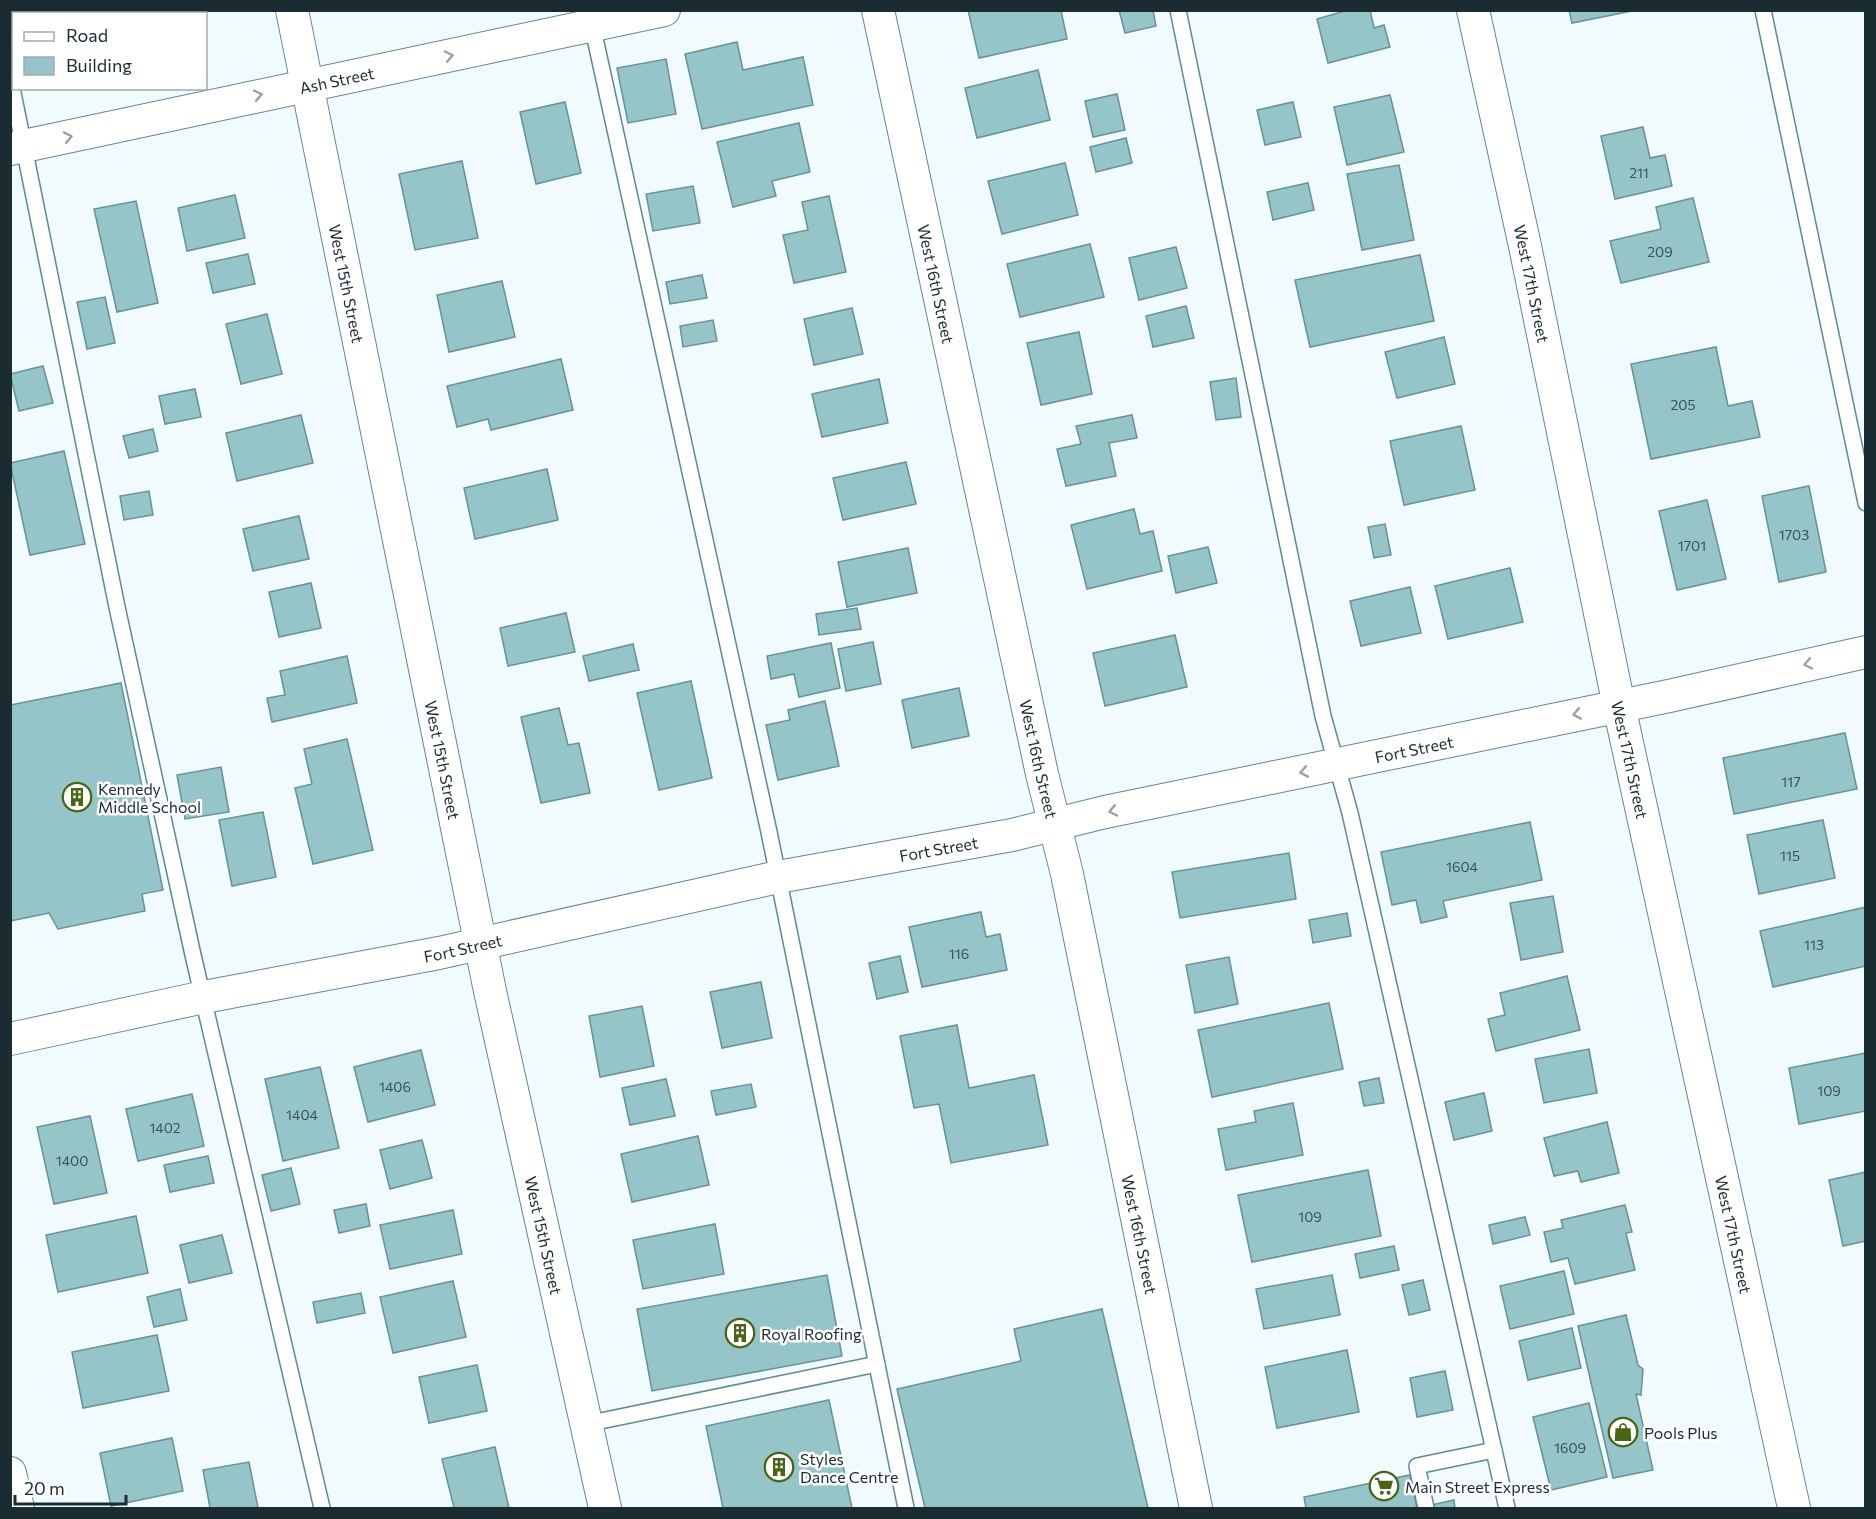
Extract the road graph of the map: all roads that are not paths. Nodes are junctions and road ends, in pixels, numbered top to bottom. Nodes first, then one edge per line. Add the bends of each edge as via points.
1 (292, 10) edge
2 (664, 10) edge
3 (878, 10) edge
4 (1178, 10) edge
5 (1473, 10) edge
6 (1763, 10) edge
7 (590, 18) edge
8 (10, 78) edge
9 (308, 85) junction
10 (18, 147) edge
11 (1866, 503) edge
12 (1866, 652) edge
13 (1619, 706) junction
14 (1338, 765) junction
15 (1055, 824) junction
16 (778, 878) junction
17 (482, 942) junction
18 (204, 997) junction
19 (10, 1040) edge
20 (876, 1364) junction
21 (586, 1424) junction
22 (1494, 1450) junction
23 (10, 1473) edge
24 (18, 1509) edge
25 (321, 1509) edge
26 (605, 1509) edge
27 (906, 1509) edge
28 (1196, 1509) edge
29 (1426, 1509) edge
30 (1507, 1509) edge
31 (1794, 1509) edge

1 - 9 street, West 15th Street
2 - 7 street, Ash Street
3 - 15 street, West 16th Street
4 - 14 lane via 1323,716
5 - 13 street, West 17th Street
6 - 11 lane
9 -> 7 street, Ash Street
7 - 16 lane
8 - 10 lane
10 -> 9 street, Ash Street
9 - 17 street, West 15th Street
10 - 18 lane
12 -> 13 street, Fort Street
13 -> 14 street, Fort Street
13 - 31 street, West 17th Street
14 -> 15 street, Fort Street
14 - 22 lane
15 - 16 street, Fort Street
15 - 28 street, West 16th Street
16 - 17 street, Fort Street
16 - 20 lane
17 - 18 street, Fort Street
17 - 21 street, West 15th Street
18 - 19 street, Fort Street
18 - 25 lane
20 - 21 lane
20 - 27 lane
21 - 26 street, West 15th Street
22 - 29 lane via 1417,1466
22 - 30 lane
23 - 24 street

